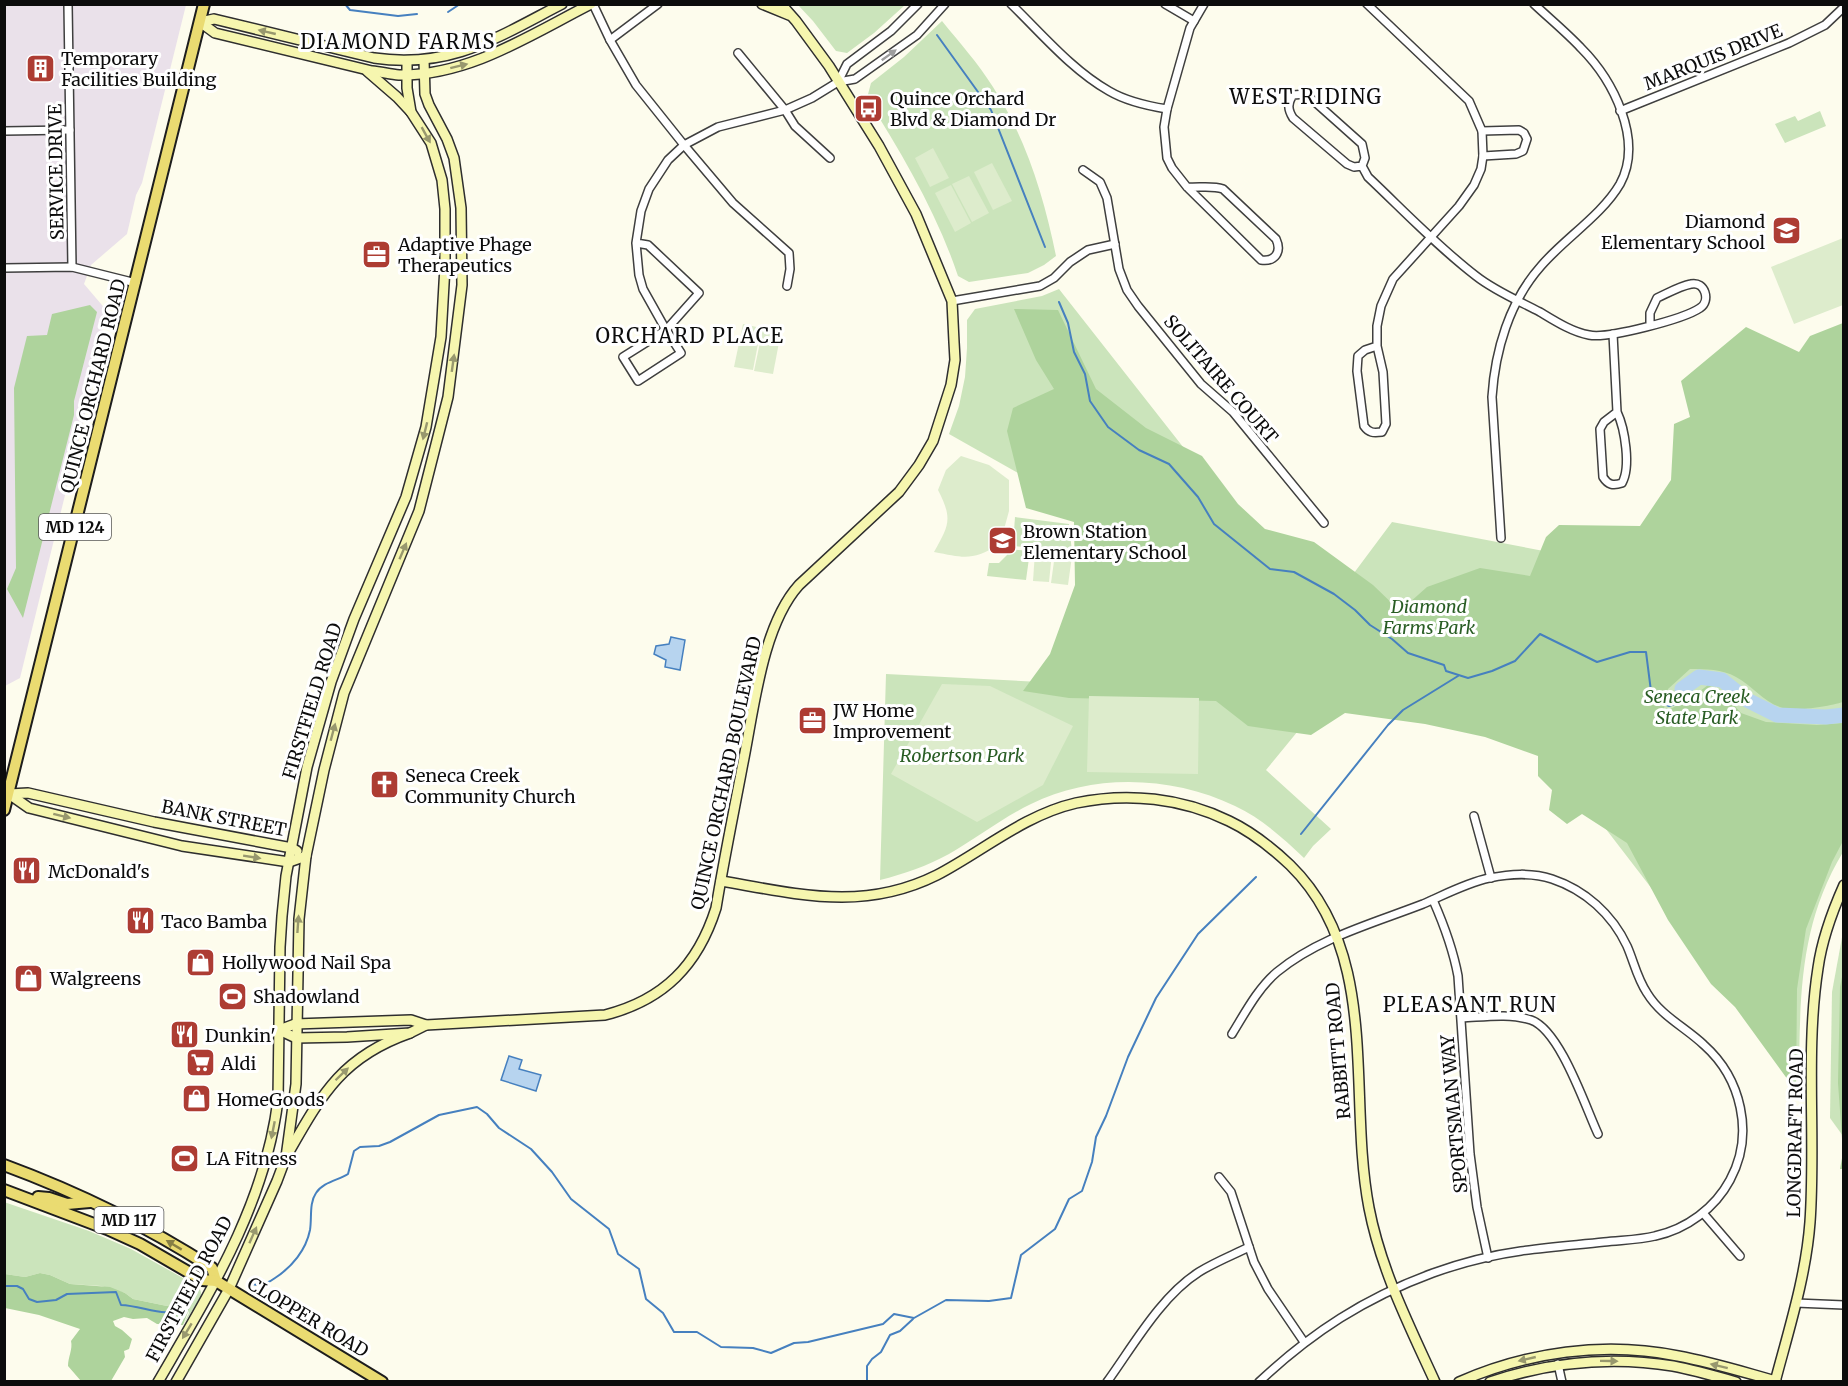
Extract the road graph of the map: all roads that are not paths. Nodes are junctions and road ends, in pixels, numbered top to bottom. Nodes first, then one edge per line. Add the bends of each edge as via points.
1 (68, 4) edge
2 (204, 4) edge
3 (562, 4) edge
4 (592, 4) edge
5 (658, 4) edge
6 (762, 4) edge
7 (781, 4) edge
8 (918, 4) edge
9 (945, 4) edge
10 (1011, 4) edge
11 (1165, 4) edge
12 (1203, 4) edge
13 (1367, 4) edge
14 (1534, 4) edge
15 (1844, 7) edge
16 (791, 16) junction
17 (1194, 21) junction
18 (200, 22) junction
19 (610, 40) junction
20 (738, 54) dead end
21 (424, 60) junction
22 (407, 61) junction
23 (365, 69) junction
24 (424, 73) junction
25 (408, 74) junction
26 (838, 82) junction
27 (1167, 109) junction
28 (785, 110) junction
29 (1620, 111) junction
30 (411, 112) junction
31 (70, 130) junction
32 (4, 131) edge
33 (1482, 131) junction
34 (684, 145) junction
35 (1483, 156) junction
36 (830, 158) dead end
37 (1362, 166) junction
38 (1083, 170) dead end
39 (1187, 187) junction
40 (1431, 237) junction
41 (636, 243) junction
42 (1114, 244) junction
43 (72, 267) junction
44 (4, 268) edge
45 (136, 283) junction
46 (787, 286) dead end
47 (1518, 300) junction
48 (952, 301) junction
49 (1650, 325) junction
50 (666, 330) junction
51 (1613, 334) junction
52 (1377, 346) junction
53 (1617, 412) junction
54 (1324, 523) dead end
55 (1501, 537) dead end
56 (7, 794) edge
57 (4, 810) edge
58 (1474, 816) dead end
59 (291, 848) junction
60 (306, 856) junction
61 (289, 862) junction
62 (1491, 878) junction
63 (721, 881) junction
64 (1844, 885) edge
65 (1433, 900) junction
66 (1338, 937) junction
67 (1462, 1018) junction
68 (295, 1024) junction
69 (426, 1025) junction
70 (279, 1030) junction
71 (410, 1033) junction
72 (1232, 1034) dead end
73 (296, 1038) junction
74 (1598, 1134) dead end
75 (286, 1157) junction
76 (4, 1166) edge
77 (1219, 1177) dead end
78 (4, 1190) edge
79 (23, 1196) junction
80 (94, 1202) junction
81 (1703, 1213) junction
82 (1249, 1247) junction
83 (1740, 1257) dead end
84 (1488, 1258) junction
85 (216, 1281) junction
86 (229, 1289) junction
87 (1393, 1290) junction
88 (1796, 1303) junction
89 (1844, 1305) edge
90 (1304, 1342) junction
91 (1558, 1364) junction
92 (1775, 1381) edge
93 (158, 1382) edge
94 (176, 1382) edge
95 (382, 1382) edge
96 (1107, 1382) edge
97 (1259, 1382) edge
98 (1435, 1382) edge
99 (1459, 1382) edge
100 (1490, 1382) edge
101 (1562, 1382) edge
102 (1736, 1382) edge

1 - 31 street, SERVICE DRIVE
2 - 18 main road, QUINCE ORCHARD ROAD / MD 124
3 - 21 street via 472,49
4 - 19 street
24 -> 4 street via 477,62
5 - 19 street
6 - 16 street
7 - 16 street, QUINCE ORCHARD BOULEVARD
8 - 26 street via 891,31 847,64
26 -> 9 street via 855,79 882,60 916,35
10 - 27 street via 1080,71 1110,92
11 - 17 street
12 - 17 street
13 - 33 street via 1464,94
14 - 29 street via 1582,48 1604,75
15 - 29 street, MARQUIS DRIVE via 1825,25 1798,38
16 - 26 street, QUINCE ORCHARD BOULEVARD
17 - 27 street
22 -> 18 street via 374,58 214,19
18 - 23 street via 214,33
18 - 45 main road, QUINCE ORCHARD ROAD / MD 124
19 - 34 street via 636,85
20 - 28 street
21 - 22 street
21 - 24 street, FIRSTFIELD ROAD
22 - 25 street, FIRSTFIELD ROAD
23 - 25 street
23 - 30 street
24 - 25 street
60 -> 24 street, FIRSTFIELD ROAD via 341,703 419,510 448,397 462,285 461,208 454,158 425,94
25 - 30 street, FIRSTFIELD ROAD
26 - 28 street
26 - 48 street, QUINCE ORCHARD BOULEVARD via 916,214
27 - 39 street via 1167,158
28 - 34 street via 718,128
28 - 36 street via 795,126
29 - 47 street via 1628,132 1629,150 1619,185 1606,203 1540,267
30 -> 59 street, FIRSTFIELD ROAD via 431,143 442,180 445,288 440,349 418,457 402,510 354,619 329,688 307,767
31 - 32 street
31 - 43 street, SERVICE DRIVE
33 - 35 street
33 - 35 street via 1519,130 1527,139 1523,151 1516,154
34 - 41 street via 668,160 650,189 641,211
34 - 46 street via 733,203 789,253
35 - 40 street via 1474,185
37 - 37 street via 1362,144 1306,94 1293,95 1288,103 1293,118 1347,164
37 - 40 street via 1368,177
38 - 42 street, SOLITAIRE COURT via 1100,182 1107,198
39 - 39 street via 1261,260 1275,257 1279,251 1276,239 1222,189
40 - 47 street via 1477,277
40 - 52 street via 1388,288 1377,326
41 - 50 street via 643,289
41 - 50 street via 648,245 699,293
42 - 48 street via 1088,250 1040,286
42 - 54 street, SOLITAIRE COURT via 1123,279 1138,306 1201,384 1233,412
43 - 44 street
43 - 45 street
45 - 56 main road, QUINCE ORCHARD ROAD / MD 124
47 - 51 street via 1587,335
47 - 55 street via 1500,344 1492,397
48 - 63 street, QUINCE ORCHARD BOULEVARD via 955,360 933,441 899,492 790,594 778,615 760,680
49 - 49 street via 1701,308 1706,300 1704,290 1693,283 1657,298
49 - 51 street
50 - 50 street via 623,357 638,381 681,354
51 - 53 street
52 - 52 street via 1386,424 1382,432 1375,433 1364,426 1357,371 1358,356
53 - 53 street via 1622,423 1626,477 1613,486 1602,477 1600,429
56 - 57 main road, QUINCE ORCHARD ROAD / MD 124
56 - 59 street, BANK STREET via 28,793
56 -> 61 street, BANK STREET via 29,808 150,838
58 - 62 street
59 - 60 street, BANK STREET
59 - 61 street, FIRSTFIELD ROAD
60 - 61 street, BANK STREET
68 -> 60 street, FIRSTFIELD ROAD via 298,928
61 - 70 street, FIRSTFIELD ROAD via 280,946
62 - 65 street
62 - 81 street via 1536,874 1590,898 1612,920 1647,994 1664,1015 1701,1041 1726,1069 1737,1093 1742,1136 1731,1179
63 - 66 street, RABBITT ROAD via 815,897 878,894 938,874 1049,812 1101,799 1141,797 1214,813 1273,849 1311,888
63 - 69 street, QUINCE ORCHARD BOULEVARD via 711,924 691,961 660,991 626,1010 605,1015
64 - 88 street, LONGDRAFT ROAD via 1829,920 1818,967 1812,1026 1810,1221
65 - 66 street
65 - 67 street, SPORTSMAN WAY via 1454,957
66 - 72 street via 1300,955 1274,974
66 - 87 street, RABBITT ROAD via 1353,991 1368,1206
67 - 74 street via 1521,1018 1545,1029 1558,1045
67 - 84 street, SPORTSMAN WAY via 1470,1154
68 - 69 street, QUINCE ORCHARD BOULEVARD via 411,1020
68 - 70 street, QUINCE ORCHARD BOULEVARD
68 - 73 street, FIRSTFIELD ROAD
69 - 71 street, QUINCE ORCHARD BOULEVARD
70 - 73 street, QUINCE ORCHARD BOULEVARD
70 -> 85 street, FIRSTFIELD ROAD via 278,1100 270,1148 244,1223
71 - 73 street, QUINCE ORCHARD BOULEVARD
75 -> 71 street via 318,1101 340,1076 379,1046
73 - 75 street, FIRSTFIELD ROAD via 295,1093
86 -> 75 street, FIRSTFIELD ROAD
76 - 80 main road, CLOPPER ROAD / MD 117
77 - 82 street via 1231,1192
78 - 79 main road, CLOPPER ROAD / MD 117
79 - 80 main road via 67,1204
79 - 85 main road, CLOPPER ROAD / MD 117 via 140,1244 202,1280
85 -> 80 main road, CLOPPER ROAD / MD 117 via 212,1268 203,1262
81 - 83 street
81 - 84 street via 1680,1228 1655,1237 1519,1251
82 - 90 street via 1268,1289
82 - 96 street via 1199,1272 1177,1290
84 - 87 street via 1434,1273
85 - 86 main road, CLOPPER ROAD / MD 117
85 -> 93 street, FIRSTFIELD ROAD
86 - 94 street, FIRSTFIELD ROAD
86 - 95 main road, CLOPPER ROAD / MD 117
87 - 90 street via 1351,1311
87 - 98 street, RABBITT ROAD
88 - 89 street
88 - 92 street, LONGDRAFT ROAD
90 - 97 street
91 - 100 street
91 - 101 street
91 -> 102 street via 1636,1362 1675,1366
92 -> 99 street via 1677,1356 1598,1350 1509,1363

